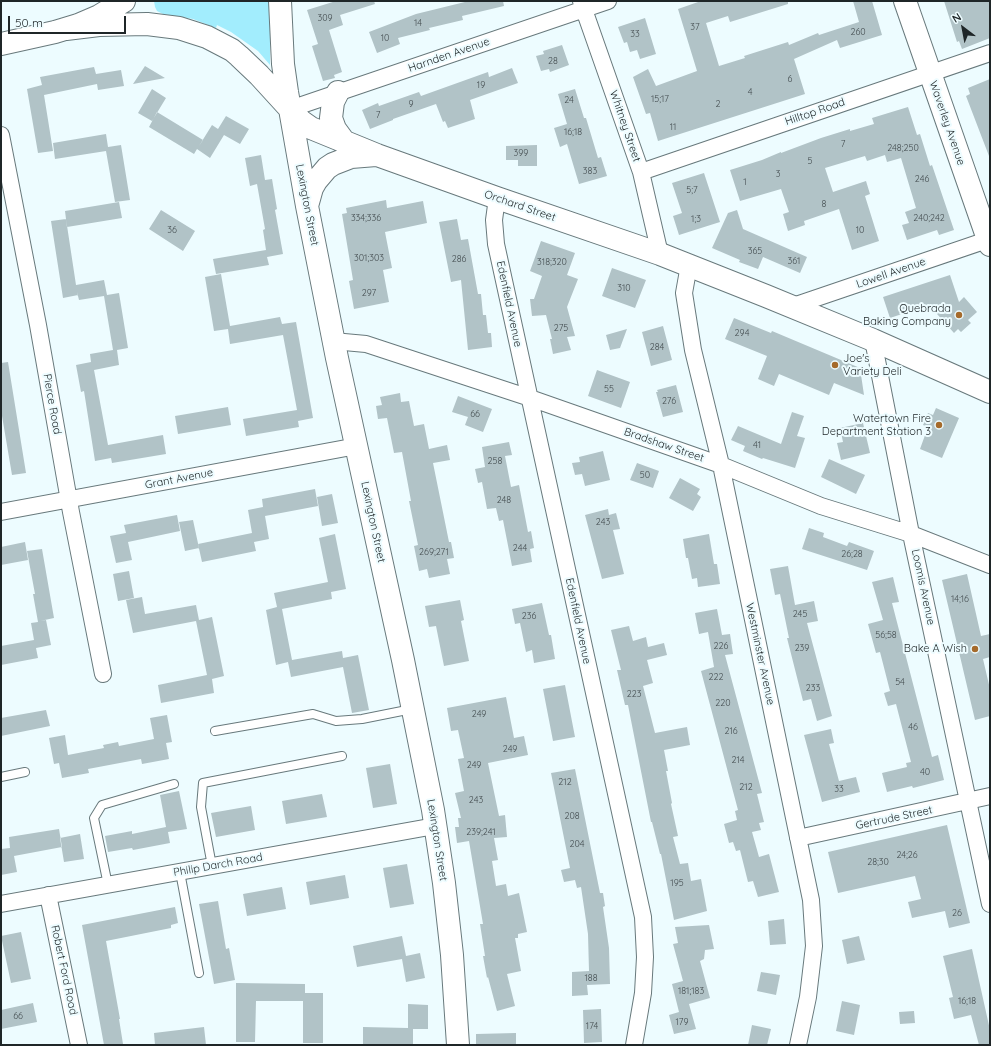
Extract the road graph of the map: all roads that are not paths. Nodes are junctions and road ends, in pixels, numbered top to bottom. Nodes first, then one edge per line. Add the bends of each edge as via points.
1 (124, 1) edge
2 (280, 1) edge
3 (608, 1) edge
4 (905, 1) edge
5 (583, 5) edge
6 (66, 29) junction
7 (1, 44) edge
8 (990, 53) edge
9 (930, 74) junction
10 (338, 92) junction
11 (290, 109) junction
12 (1, 135) edge
13 (343, 140) junction
14 (377, 154) junction
15 (641, 172) junction
16 (497, 198) junction
17 (307, 206) junction
18 (989, 241) edge
19 (660, 254) junction
20 (689, 266) junction
21 (793, 306) junction
22 (873, 340) junction
23 (333, 341) junction
24 (990, 392) edge
25 (530, 398) junction
26 (357, 446) junction
27 (721, 464) junction
28 (69, 500) junction
29 (1, 512) edge
30 (912, 534) junction
31 (990, 565) edge
32 (103, 674) dead end
33 (413, 709) junction
34 (215, 731) dead end
35 (342, 756) dead end
36 (25, 772) dead end
37 (1, 777) edge
38 (174, 784) dead end
39 (990, 796) edge
40 (969, 802) junction
41 (436, 826) junction
42 (798, 838) junction
43 (212, 866) junction
44 (180, 872) junction
45 (108, 885) junction
46 (48, 895) junction
47 (1, 904) edge
48 (990, 904) edge
49 (199, 973) dead end
50 (79, 1045) edge
51 (458, 1045) edge
52 (634, 1045) edge
53 (798, 1045) edge

1 - 6 street via 88,21
2 - 11 street, Lexington Street via 283,64
3 - 5 street, Harnden Avenue
4 - 9 street, Waverley Avenue
5 - 10 street, Harnden Avenue
5 - 15 street, Whitney Street
6 - 7 street
6 - 11 street, Orchard Street via 147,24 198,33 239,56
8 - 9 street, Hilltop Road
9 - 15 street, Hilltop Road
9 - 18 street, Waverley Avenue
10 - 11 street, Harnden Avenue
10 - 13 street via 331,107 331,118
11 - 13 street, Orchard Street via 307,126
11 - 17 street, Lexington Street
12 - 28 street, Pierce Road
13 - 14 street, Orchard Street
14 - 16 street, Orchard Street
14 - 17 street via 352,157 327,168 312,188
15 - 19 street, Whitney Street
16 - 19 street, Orchard Street
16 - 25 street, Edenfield Avenue via 494,220 496,244
17 - 23 street, Lexington Street
18 - 21 street, Lowell Avenue
19 - 20 street, Orchard Street
20 - 21 street, Orchard Street
20 - 27 street, Westminster Avenue via 684,293 692,350
21 - 22 street, Orchard Street
22 - 24 street, Orchard Street
22 - 30 street, Loomis Avenue
23 - 25 street, Bradshaw Street via 366,344
23 - 26 street, Lexington Street
25 - 27 street, Bradshaw Street
25 - 52 street, Edenfield Avenue via 643,917 643,992
26 - 28 street, Grant Avenue
26 - 33 street, Lexington Street
27 - 30 street, Bradshaw Street via 821,506
27 - 42 street, Westminster Avenue
28 - 29 street, Grant Avenue
28 - 32 street, Pierce Road
30 - 31 street, Bradshaw Street
30 - 40 street, Loomis Avenue
33 - 34 lane via 362,719 336,721 313,714
33 - 41 street, Lexington Street
35 - 43 lane via 203,783 202,807
36 - 37 lane
38 - 45 lane via 102,805 94,818
39 - 40 street, Gertrude Street
40 - 42 street, Gertrude Street
40 - 48 street, Loomis Avenue
41 - 43 street, Philip Darch Road
41 - 51 street, Lexington Street via 452,955
42 - 53 street, Westminster Avenue via 811,900 814,946 808,997
43 - 44 street, Philip Darch Road
44 - 45 street, Philip Darch Road
44 - 49 lane
45 - 46 street, Philip Darch Road
46 - 47 street, Philip Darch Road
46 - 50 street, Robert Ford Road

